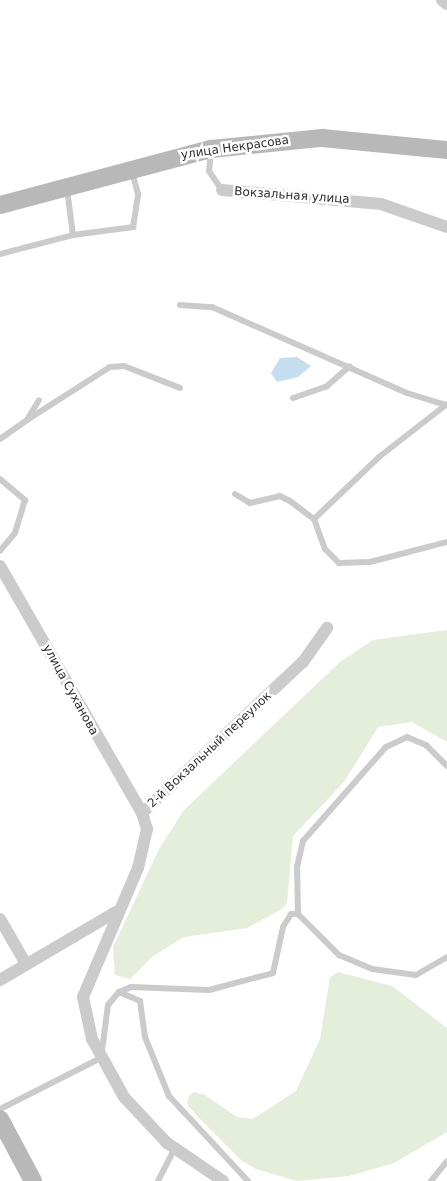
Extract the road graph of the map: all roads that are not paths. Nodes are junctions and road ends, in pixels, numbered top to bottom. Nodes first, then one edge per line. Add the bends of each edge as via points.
1 (442, 0) edge
2 (447, 4) edge
3 (211, 149) junction
4 (447, 150) edge
5 (131, 167) junction
6 (67, 186) junction
7 (222, 190) joint
8 (0, 206) edge
9 (447, 227) edge
10 (73, 235) junction
11 (0, 254) edge
12 (180, 306) dead end
13 (350, 366) junction
14 (180, 388) dead end
15 (293, 398) dead end
16 (39, 400) dead end
17 (446, 405) edge
18 (27, 420) junction
19 (0, 440) edge
20 (0, 479) edge
21 (235, 494) dead end
22 (314, 518) junction
23 (447, 542) edge
24 (0, 550) edge
25 (0, 566) edge
26 (328, 628) dead end
27 (447, 766) edge
28 (142, 813) junction
29 (116, 912) junction
30 (298, 914) junction
31 (0, 919) edge
32 (447, 957) edge
33 (26, 964) junction
34 (0, 980) edge
35 (119, 992) junction
36 (101, 1058) junction
37 (0, 1109) edge
38 (0, 1119) edge
39 (174, 1150) junction
40 (447, 1161) edge
41 (33, 1181) edge
42 (158, 1181) edge
43 (222, 1181) edge
44 (248, 1181) edge
45 (431, 1181) edge

1 - 2 street
3 - 4 main road, улица Некрасова via 322,138
3 - 5 main road, улица Некрасова
3 - 7 lane via 209,171
5 - 6 main road, улица Некрасова
5 - 10 lane via 138,194 133,227
6 - 8 main road, улица Некрасова
6 - 10 lane
7 - 9 street, Вокзальная улица via 381,204
10 - 11 lane
12 - 13 lane via 212,307
13 - 15 lane via 327,386
13 - 17 lane via 407,393
14 - 18 lane via 124,366 110,368
16 - 18 lane
17 - 22 lane via 379,457
18 - 19 lane
20 - 24 lane via 25,500 15,532
21 - 22 lane via 250,503 280,496
22 - 23 lane via 325,550 339,563 351,565
25 - 28 street, улица Суханова
26 - 28 street, 2-й Вокзальный переулок via 303,662
27 - 30 lane via 426,745 408,737 386,747 303,841 297,867
28 - 29 street, 2-й Вокзальный переулок via 147,829 143,851
29 - 33 street
29 - 36 street, 2-й Вокзальный переулок via 83,997 86,1022
30 - 32 lane via 339,955 372,970 416,975
30 - 35 lane via 287,918 273,973 261,979 209,990 132,987
31 - 33 street
33 - 34 street
35 - 36 lane via 108,1005
35 - 44 lane via 140,1002 147,1046 168,1096
36 - 37 lane
36 - 39 street, 2-й Вокзальный переулок via 124,1097
38 - 41 main road
39 - 42 lane
39 - 43 street, 2-й Вокзальный переулок
40 - 45 lane

